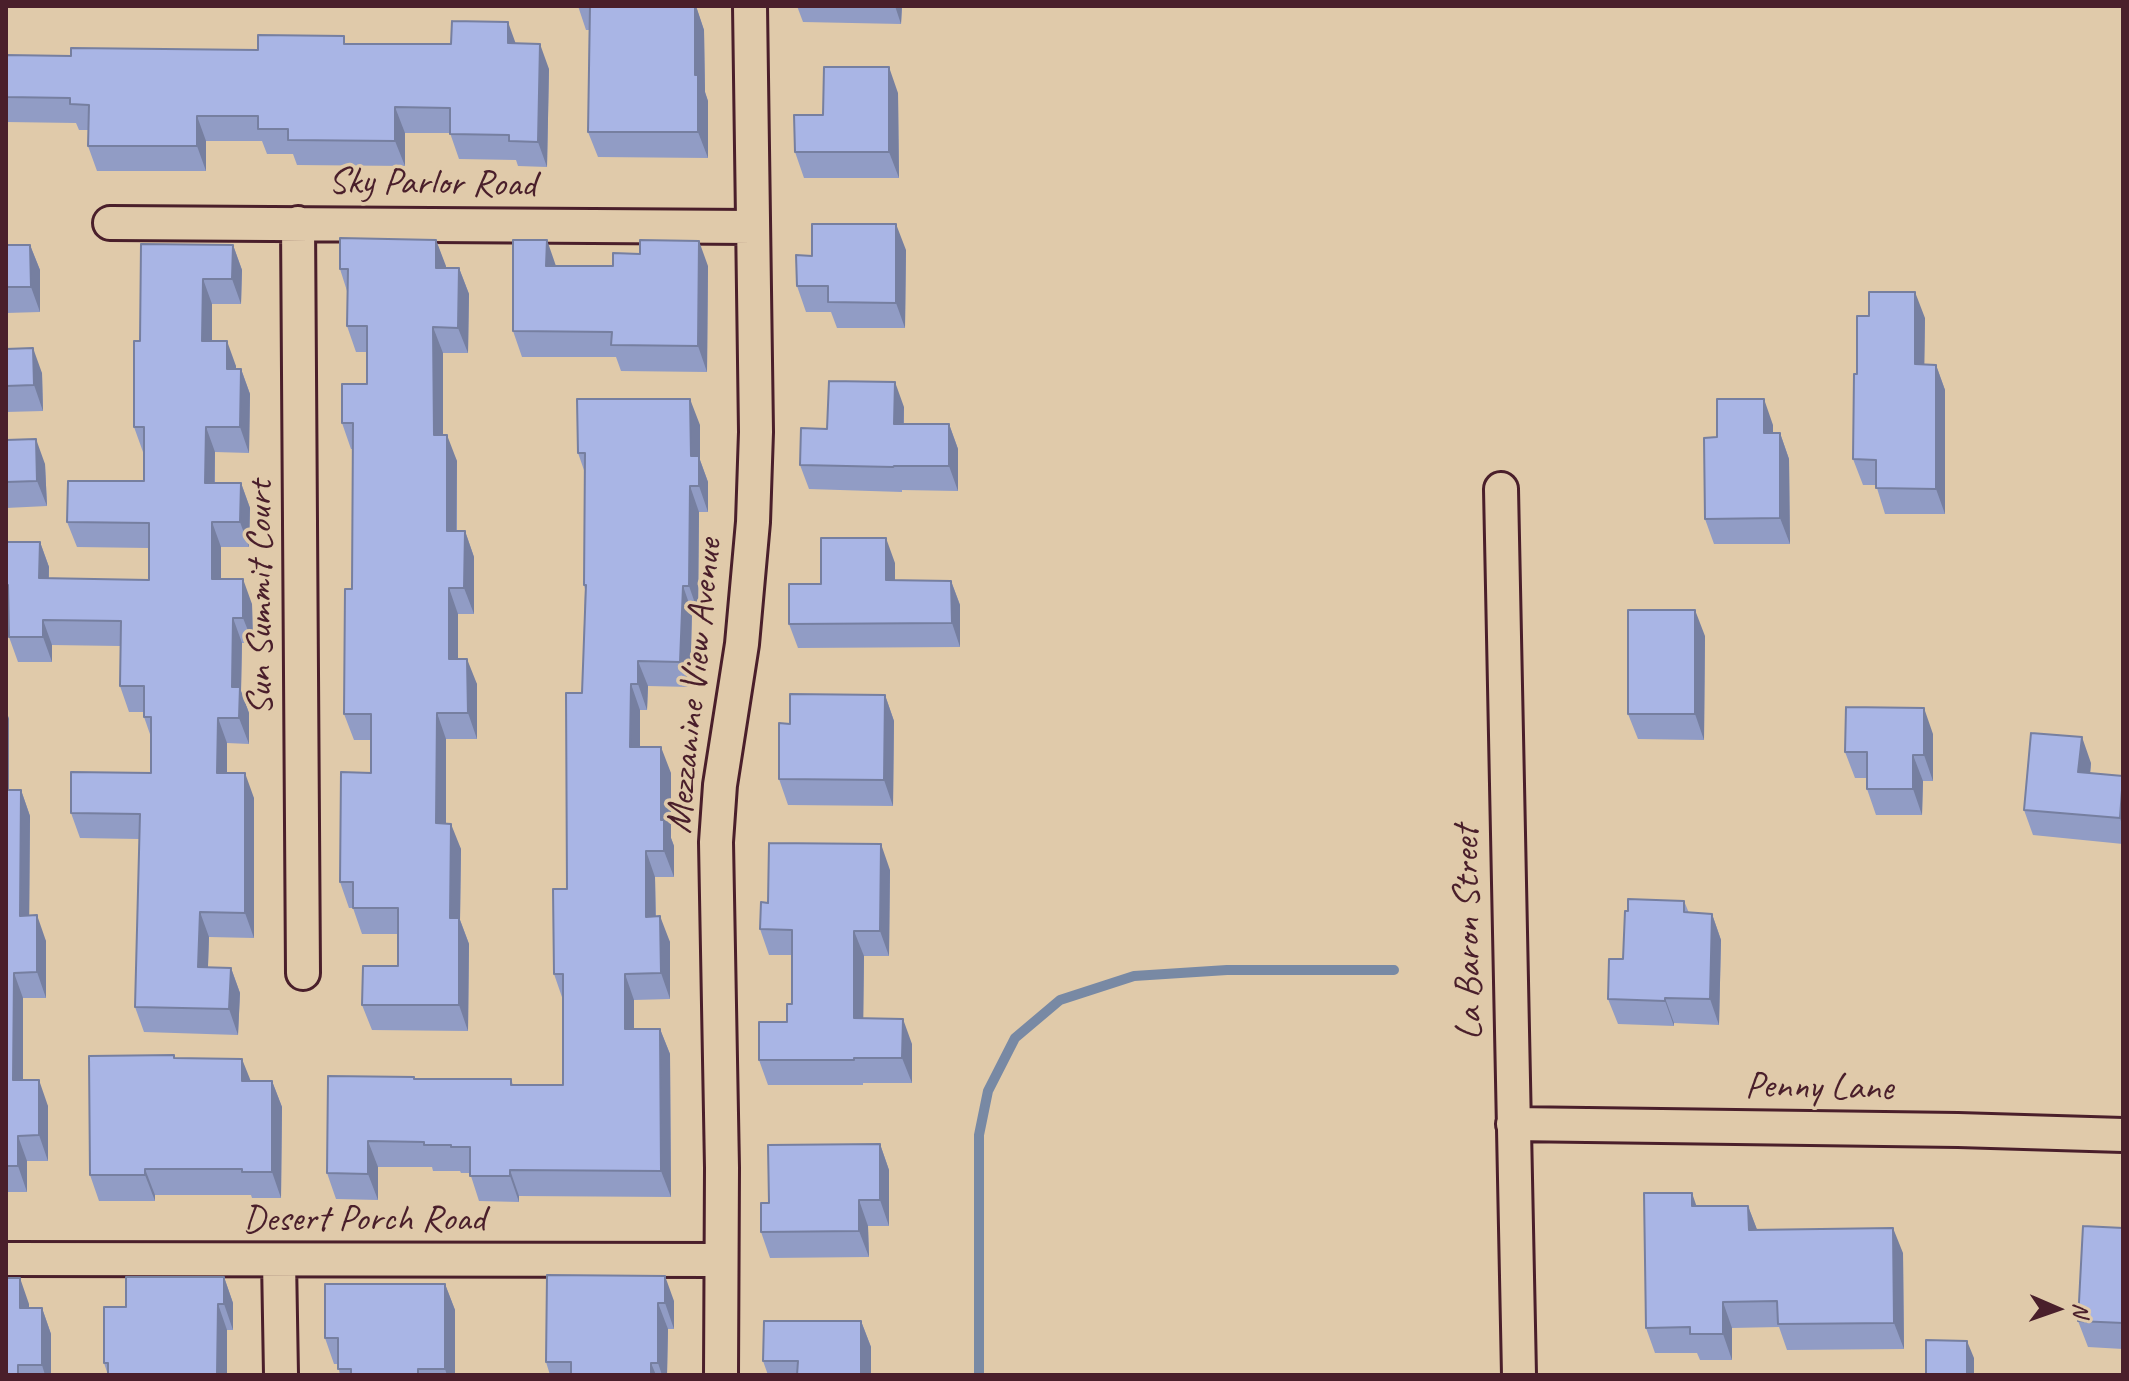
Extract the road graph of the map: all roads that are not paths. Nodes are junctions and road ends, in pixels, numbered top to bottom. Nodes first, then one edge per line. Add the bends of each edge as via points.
1 (750, 6) edge
2 (110, 223) dead end
3 (298, 223) junction
4 (753, 227) junction
5 (1501, 489) dead end
6 (303, 973) dead end
7 (1513, 1124) junction
8 (2123, 1135) edge
9 (6, 1259) edge
10 (279, 1260) junction
11 (721, 1260) junction
12 (281, 1375) edge
13 (721, 1375) edge
14 (1519, 1375) edge

1 - 4 street, Mezzanine View Avenue
2 - 3 street, Sky Parlor Road
3 - 4 street, Sky Parlor Road
3 - 6 street, Sun Summit Court
4 - 11 street, Mezzanine View Avenue via 753,522 716,842
5 - 7 street, La Baron Street
7 - 8 street, Penny Lane
7 - 14 street, La Baron Street
9 - 10 street, Desert Porch Road
10 - 11 street, Desert Porch Road
10 - 12 street
11 - 13 street, Mezzanine View Avenue

